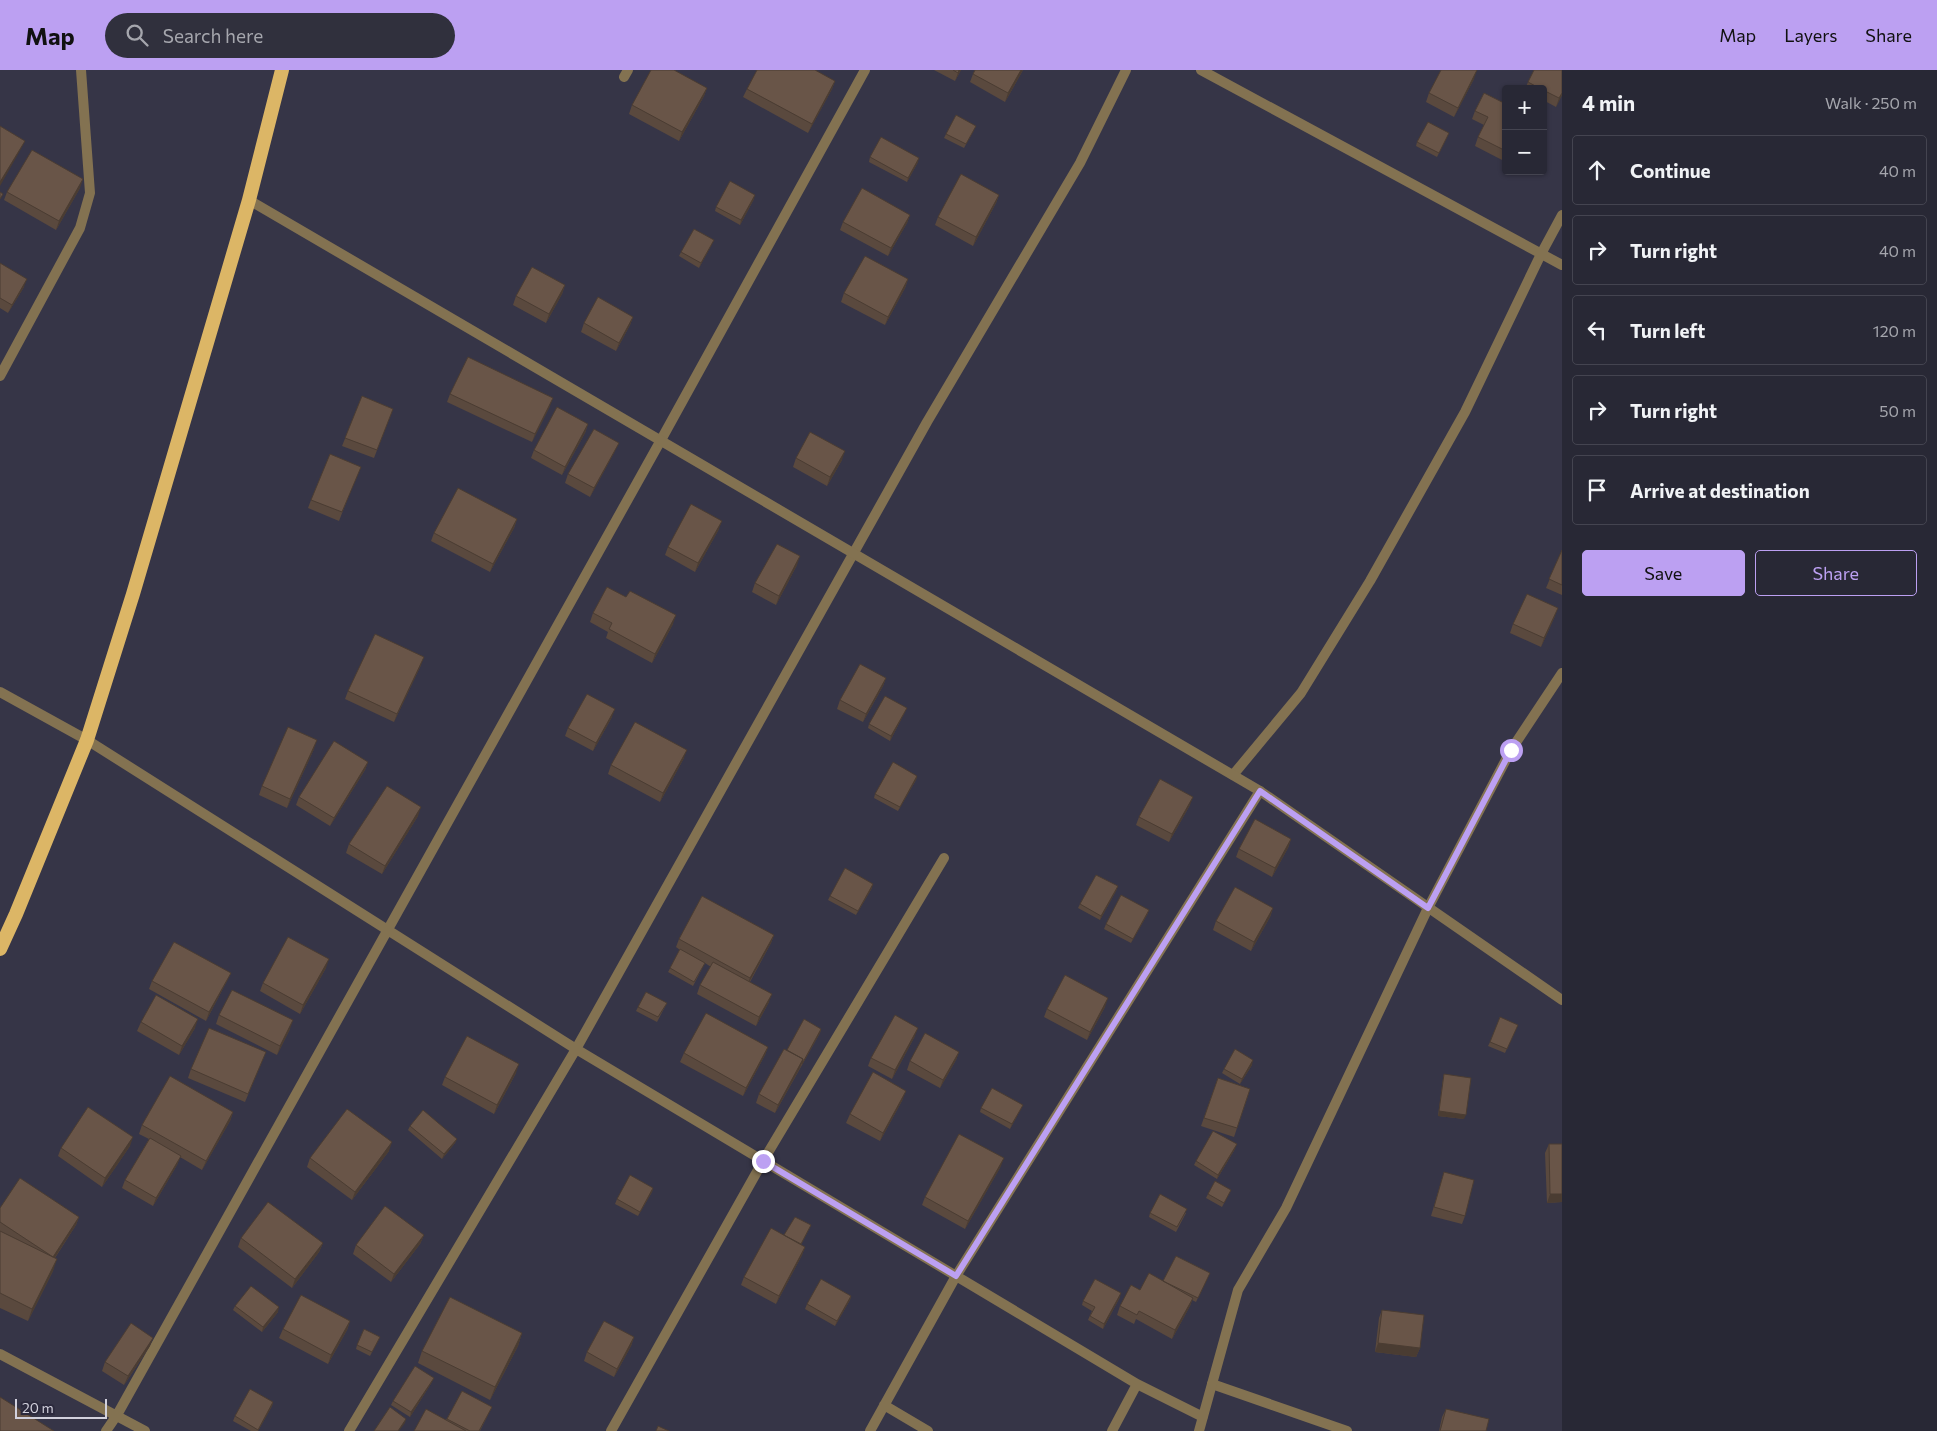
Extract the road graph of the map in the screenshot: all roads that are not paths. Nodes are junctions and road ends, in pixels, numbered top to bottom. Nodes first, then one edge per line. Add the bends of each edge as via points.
1 (81, 70) edge
2 (282, 70) edge
3 (865, 70) edge
4 (1126, 70) edge
5 (1201, 70) edge
6 (249, 200) junction
7 (1562, 215) edge
8 (1541, 254) junction
9 (1562, 265) edge
10 (0, 376) edge
11 (661, 440) junction
12 (854, 553) junction
13 (1562, 673) edge
14 (0, 692) edge
15 (87, 740) junction
16 (1234, 775) junction
17 (1260, 791) junction
18 (944, 858) dead end
19 (1428, 908) junction
20 (387, 930) junction
21 (0, 949) edge
22 (1562, 1000) edge
23 (576, 1049) junction
24 (763, 1161) junction
25 (956, 1276) junction
26 (0, 1354) edge
27 (1137, 1384) junction
28 (1212, 1384) junction
29 (884, 1406) junction
30 (117, 1415) junction
31 (1203, 1417) junction
32 (106, 1431) edge
33 (145, 1431) edge
34 (349, 1431) edge
35 (612, 1431) edge
36 (870, 1431) edge
37 (928, 1431) edge
38 (1112, 1431) edge
39 (1199, 1431) edge
40 (1346, 1431) edge

1 - 10 street via 90,193 80,228
2 - 6 highway
3 - 11 street
4 - 12 street via 1080,163 927,422
5 - 8 street
6 - 11 street
6 - 15 highway
7 - 8 street
8 - 9 street
8 - 16 street via 1464,412 1370,581 1301,693
11 - 12 street
11 - 20 street
12 - 16 street
12 - 23 street
13 - 19 street via 1511,750
14 - 15 street
15 - 20 street
15 - 21 highway
16 - 17 street
17 - 19 street
17 - 25 street
18 - 24 street
19 - 22 street
19 - 28 street via 1286,1208 1238,1290
20 - 23 street
20 - 30 street
23 - 24 street
23 - 34 street
24 - 25 street
24 - 35 street
25 - 27 street
25 - 29 street
26 - 30 street
27 - 31 street
27 - 38 street
28 - 31 street
28 - 40 street
29 - 36 street
29 - 37 street
30 - 32 street
30 - 33 street
31 - 39 street

